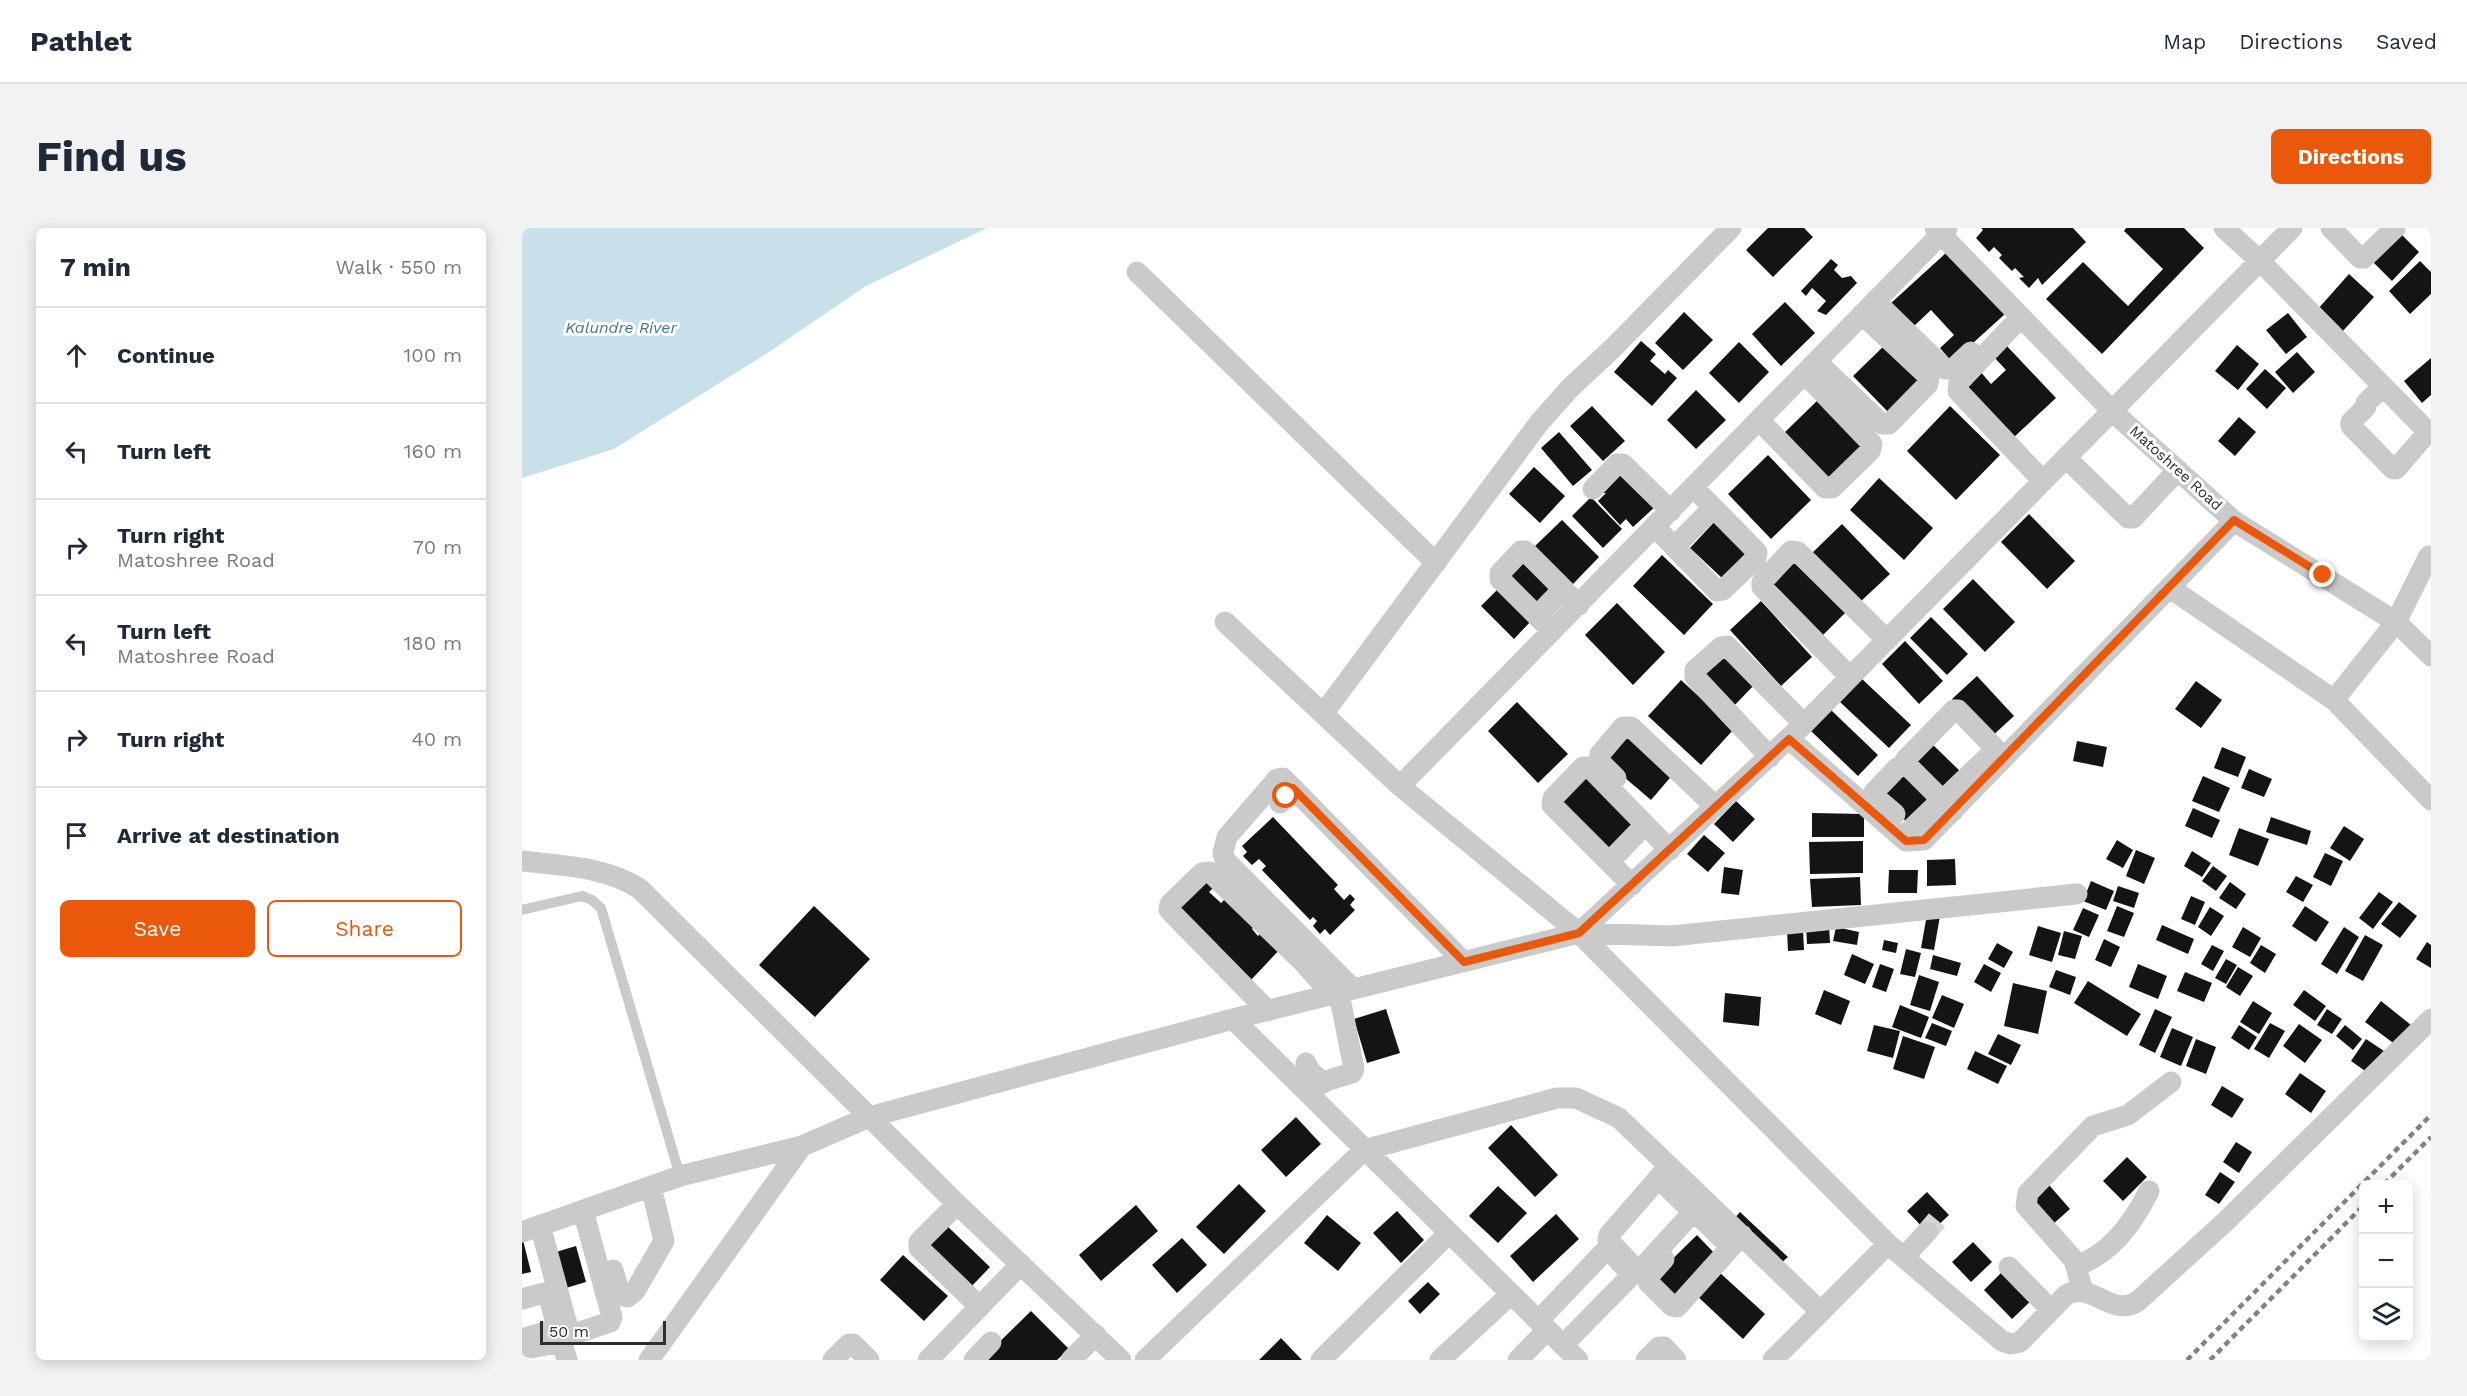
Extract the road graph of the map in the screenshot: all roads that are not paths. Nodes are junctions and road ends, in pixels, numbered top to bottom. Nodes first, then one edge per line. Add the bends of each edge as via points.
1 (1731, 228) edge
2 (2224, 228) edge
3 (2292, 228) edge
4 (2331, 228) edge
5 (2386, 228) edge
6 (2395, 228) edge
7 (1941, 230) edge
8 (2358, 255) junction
9 (2260, 261) junction
10 (1137, 272) dead end
11 (1869, 308) junction
12 (2018, 313) junction
13 (1811, 368) junction
14 (2383, 386) junction
15 (2112, 411) junction
16 (1760, 421) junction
17 (2430, 433) edge
18 (2066, 458) junction
19 (2178, 470) junction
20 (2043, 481) junction
21 (1694, 488) junction
22 (1593, 489) dead end
23 (1713, 508) junction
24 (1671, 512) junction
25 (2234, 520) junction
26 (1655, 527) junction
27 (1674, 547) junction
28 (1436, 563) junction
29 (2428, 572) edge
30 (2170, 588) junction
31 (1563, 589) junction
32 (1579, 605) junction
33 (1537, 616) junction
34 (1225, 622) dead end
35 (2396, 622) junction
36 (1552, 632) junction
37 (1887, 640) junction
38 (2430, 648) edge
39 (1850, 677) junction
40 (2334, 700) junction
41 (1323, 714) junction
42 (1804, 724) junction
43 (1789, 739) junction
44 (1770, 757) junction
45 (1897, 768) dead end
46 (1400, 786) junction
47 (2431, 800) edge
48 (1716, 807) junction
49 (1645, 825) junction
50 (1918, 835) junction
51 (1674, 846) junction
52 (522, 861) edge
53 (1609, 862) junction
54 (1632, 885) junction
55 (2077, 894) dead end
56 (522, 910) edge
57 (1579, 933) junction
58 (1464, 962) junction
59 (1342, 992) junction
60 (1268, 1011) junction
61 (1233, 1019) junction
62 (2431, 1019) edge
63 (1306, 1062) dead end
64 (2171, 1082) dead end
65 (1313, 1086) junction
66 (868, 1117) junction
67 (802, 1146) junction
68 (1364, 1150) junction
69 (1664, 1172) junction
70 (680, 1176) junction
71 (651, 1186) junction
72 (2149, 1191) dead end
73 (957, 1204) junction
74 (589, 1208) junction
75 (1702, 1209) junction
76 (530, 1229) edge
77 (1927, 1232) tunnel mouth
78 (1449, 1233) junction
79 (1736, 1241) junction
80 (1896, 1251) junction
81 (1021, 1264) junction
82 (2076, 1266) junction
83 (2009, 1267) dead end
84 (522, 1288) edge
85 (2083, 1291) junction
86 (1511, 1294) junction
87 (522, 1299) edge
88 (980, 1307) junction
89 (2052, 1310) junction
90 (1821, 1312) junction
91 (1543, 1326) junction
92 (1096, 1335) junction
93 (522, 1339) edge
94 (991, 1342) dead end
95 (522, 1350) edge
96 (1570, 1353) edge
97 (941, 1356) edge
98 (567, 1360) edge
99 (649, 1360) edge
100 (833, 1360) edge
101 (868, 1360) edge
102 (974, 1360) edge
103 (1071, 1360) edge
104 (1121, 1360) edge
105 (1144, 1360) edge
106 (1321, 1360) edge
107 (1440, 1360) edge
108 (1518, 1360) edge
109 (1647, 1360) edge
110 (1676, 1360) edge
111 (1773, 1360) edge

1 - 28 street via 1539,423
2 - 9 street
3 - 9 street
4 - 8 street
5 - 8 street
6 - 8 street via 2364,258
7 - 11 street
7 - 12 street, Matoshree Road
9 - 14 street
9 - 15 street
10 - 28 street
11 - 12 street via 1946,369 1953,369
11 - 13 street
11 - 13 street via 1929,377 1928,384 1889,424 1882,424
12 - 15 street, Matoshree Road
12 - 20 street via 2009,339 1959,382 1958,391
13 - 16 street
13 - 16 street via 1872,444 1870,451 1832,488 1826,488
14 - 17 street
14 - 17 street via 2351,426 2393,469
15 - 18 street
15 - 19 street, Matoshree Road
16 - 21 street
18 - 19 street via 2128,518 2133,518
18 - 20 street
19 - 25 street, Matoshree Road
20 - 37 street
21 - 23 street
21 - 24 street
22 - 24 street via 1617,464 1623,464
23 - 27 street
23 - 27 street via 1757,552 1756,558 1723,590 1717,591
24 - 26 street
25 - 30 street, Matoshree Road
25 - 35 street
26 - 27 street
26 - 32 street
28 - 41 street
29 - 35 street
29 - 38 street via 2416,620
30 - 40 street
30 - 50 street, Matoshree Road
31 - 32 street
31 - 33 street
31 - 33 street via 1521,551 1500,573 1500,579
32 - 36 street
33 - 36 street
34 - 41 street
35 - 38 street
35 - 40 street
36 - 46 street
37 - 39 street
37 - 39 street via 1798,552 1791,551 1762,582 1762,587
39 - 42 street
40 - 47 street
41 - 46 street
42 - 43 street
42 - 44 street via 1727,646 1720,647 1695,670 1695,677
43 - 44 street
43 - 50 street via 1906,841
44 - 48 street
45 - 50 street via 1874,792 1875,796
46 - 57 street
48 - 51 street
48 - 51 street via 1631,727 1623,727 1600,754 1599,761
49 - 51 street
49 - 53 street
49 - 53 street via 1589,767 1583,766 1552,805
51 - 54 street
52 - 66 street via 603,871 640,889
53 - 54 street
54 - 57 street
55 - 57 street via 1672,936
56 - 70 lane via 582,896 601,908
57 - 58 street
57 - 80 street
58 - 59 street
58 - 59 street via 1286,795 1284,778 1277,779 1227,837 1222,853
59 - 60 street
59 - 60 street via 1305,963 1210,872 1202,873 1170,904 1169,910
59 - 65 street via 1354,1069 1352,1074
60 - 61 street
61 - 65 street
61 - 66 street
62 - 85 street via 2225,1222 2131,1306 2114,1305
63 - 65 street
64 - 82 street via 2128,1115 2102,1122 2097,1133 2028,1193 2026,1206
65 - 68 street
66 - 67 street
66 - 73 street
67 - 70 street
67 - 99 street
68 - 69 street via 1557,1098 1576,1098 1619,1118
68 - 78 street
68 - 105 street
69 - 75 street
69 - 75 street via 1609,1235 1608,1240 1635,1268 1641,1269
70 - 71 street
71 - 74 street
71 - 74 street via 664,1241 635,1291 627,1297 620,1295
72 - 82 street via 2135,1218 2106,1251
73 - 81 street
73 - 88 street via 919,1242 919,1248
74 - 76 street
74 - 76 street via 610,1322 574,1334 569,1332
75 - 79 street
75 - 79 street via 1648,1277 1647,1282 1672,1306 1677,1306
76 - 84 street via 542,1280
77 - 80 street
78 - 86 street
78 - 106 street
79 - 90 street
80 - 89 street via 2002,1341 2020,1342
80 - 90 street
81 - 88 street
81 - 92 street
82 - 85 street
83 - 89 street
85 - 89 street via 2066,1295
86 - 91 street
86 - 107 street
87 - 93 street via 544,1293 549,1296 556,1324 552,1330
88 - 97 street
90 - 111 street
91 - 96 street
91 - 96 street via 1605,1251 1610,1251 1630,1272 1630,1277
91 - 108 street
92 - 103 street
92 - 104 street
94 - 102 street
95 - 98 street via 557,1343 563,1346
100 - 101 street via 853,1344
109 - 110 street via 1659,1347 1664,1347

